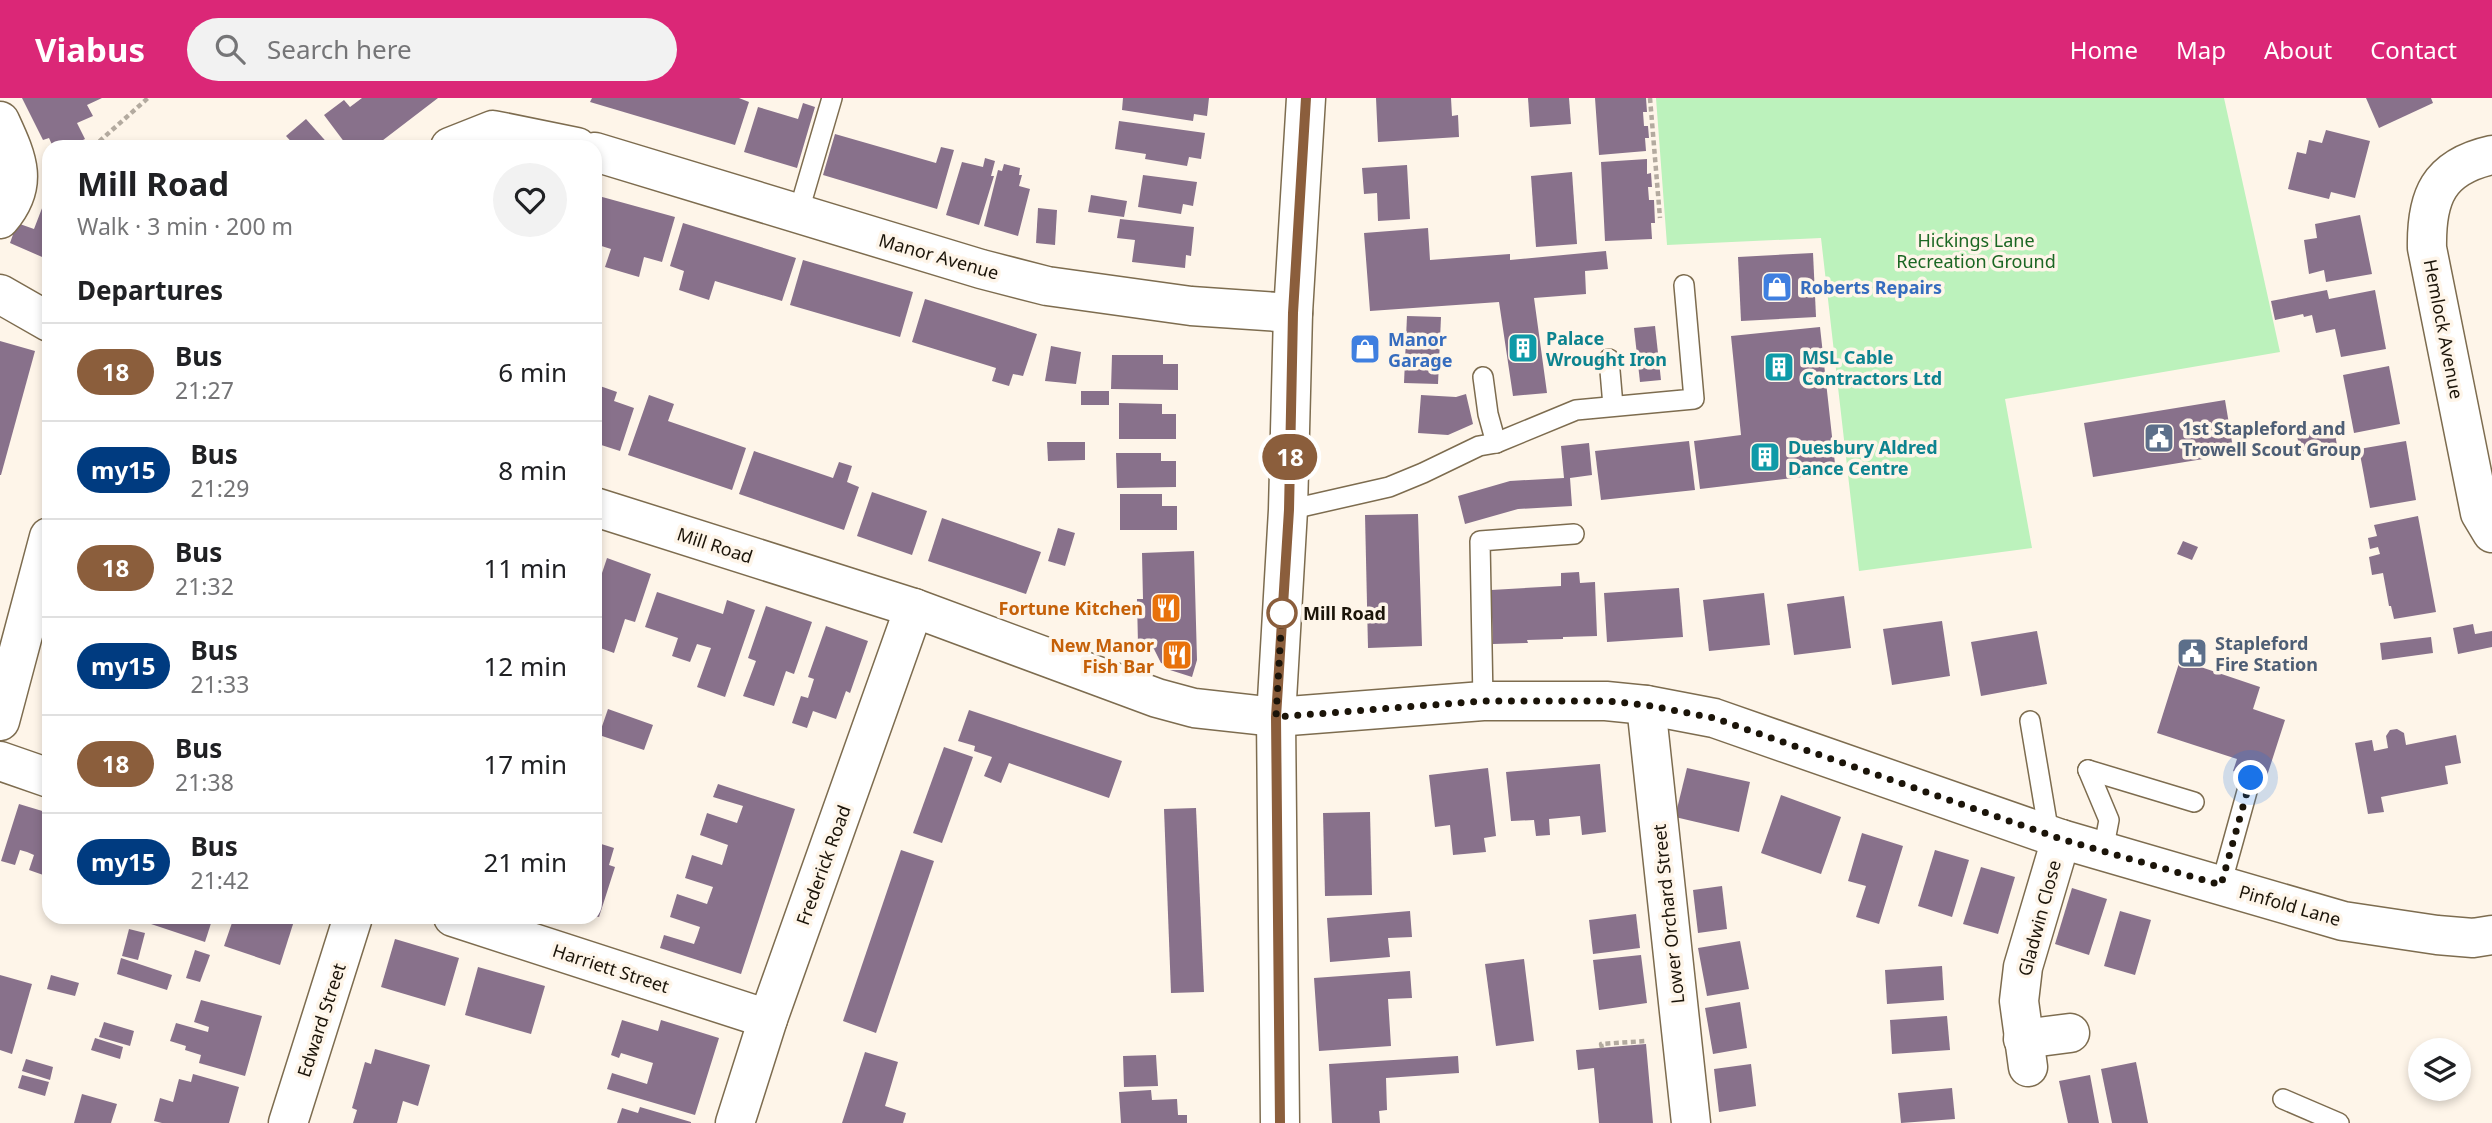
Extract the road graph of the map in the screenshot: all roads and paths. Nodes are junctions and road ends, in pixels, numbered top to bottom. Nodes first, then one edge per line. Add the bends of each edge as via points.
1 (148, 98) edge
2 (832, 98) edge
3 (1306, 98) edge
4 (1650, 98) edge
5 (0, 121) edge
6 (101, 140) edge
7 (468, 140) edge
8 (542, 140) edge
9 (602, 154) edge
10 (2492, 155) edge
11 (798, 214) junction
12 (1660, 218) dead end
13 (0, 219) edge
14 (1684, 285) dead end
15 (0, 295) edge
16 (1293, 313) junction
17 (42, 318) edge
18 (1609, 359) dead end
19 (1483, 377) dead end
20 (1613, 406) junction
21 (1496, 443) junction
22 (602, 509) edge
23 (1289, 510) junction
24 (2492, 533) edge
25 (1574, 534) dead end
26 (42, 563) edge
27 (914, 608) junction
28 (1483, 701) junction
29 (1646, 705) junction
30 (1276, 717) junction
31 (0, 721) edge
32 (2029, 721) dead end
33 (0, 761) edge
34 (42, 776) edge
35 (2251, 778) dead end
36 (2194, 802) dead end
37 (2055, 837) junction
38 (2103, 851) junction
39 (2221, 885) junction
40 (351, 924) edge
41 (475, 924) edge
42 (2492, 935) edge
43 (768, 1019) junction
44 (2070, 1033) dead end
45 (2283, 1099) dead end
46 (288, 1123) edge
47 (735, 1123) edge
48 (1280, 1123) edge
49 (1691, 1123) edge
50 (2339, 1123) edge

1 - 6 path
2 - 11 lane
3 - 16 street
4 - 12 path
5 - 13 street via 16,158 18,186
7 - 8 street via 493,130
9 - 11 street, Manor Avenue
10 - 24 street, Hemlock Avenue via 2457,167 2431,200 2427,220 2427,248 2480,513
11 - 16 street, Manor Avenue via 1047,286 1191,306
14 - 20 lane via 1694,399
15 - 17 street
16 - 23 street
18 - 20 lane
19 - 21 lane
20 - 21 lane via 1576,410
21 - 23 lane via 1479,446 1389,487
22 - 27 street, Mill Road
23 - 30 street
25 - 28 lane via 1480,541
26 - 31 street
27 - 30 street, Mill Road via 1157,698 1194,708
27 - 43 street, Frederick Road
28 - 29 street, Pinfold Lane
28 - 30 street, Pinfold Lane
29 - 37 street, Pinfold Lane via 1714,718
29 - 49 street, Lower Orchard Street
30 - 48 street
32 - 37 lane
33 - 34 street
35 - 39 lane
36 - 38 lane via 2088,770 2109,820
37 - 38 street, Pinfold Lane
37 - 44 street, Gladwin Close via 2023,967 2019,1001 2025,1053
38 - 39 street, Pinfold Lane
39 - 42 street, Pinfold Lane via 2343,921 2437,935
40 - 46 street, Edward Street
41 - 43 street, Harriett Street
43 - 47 street, Frederick Road
45 - 50 lane

